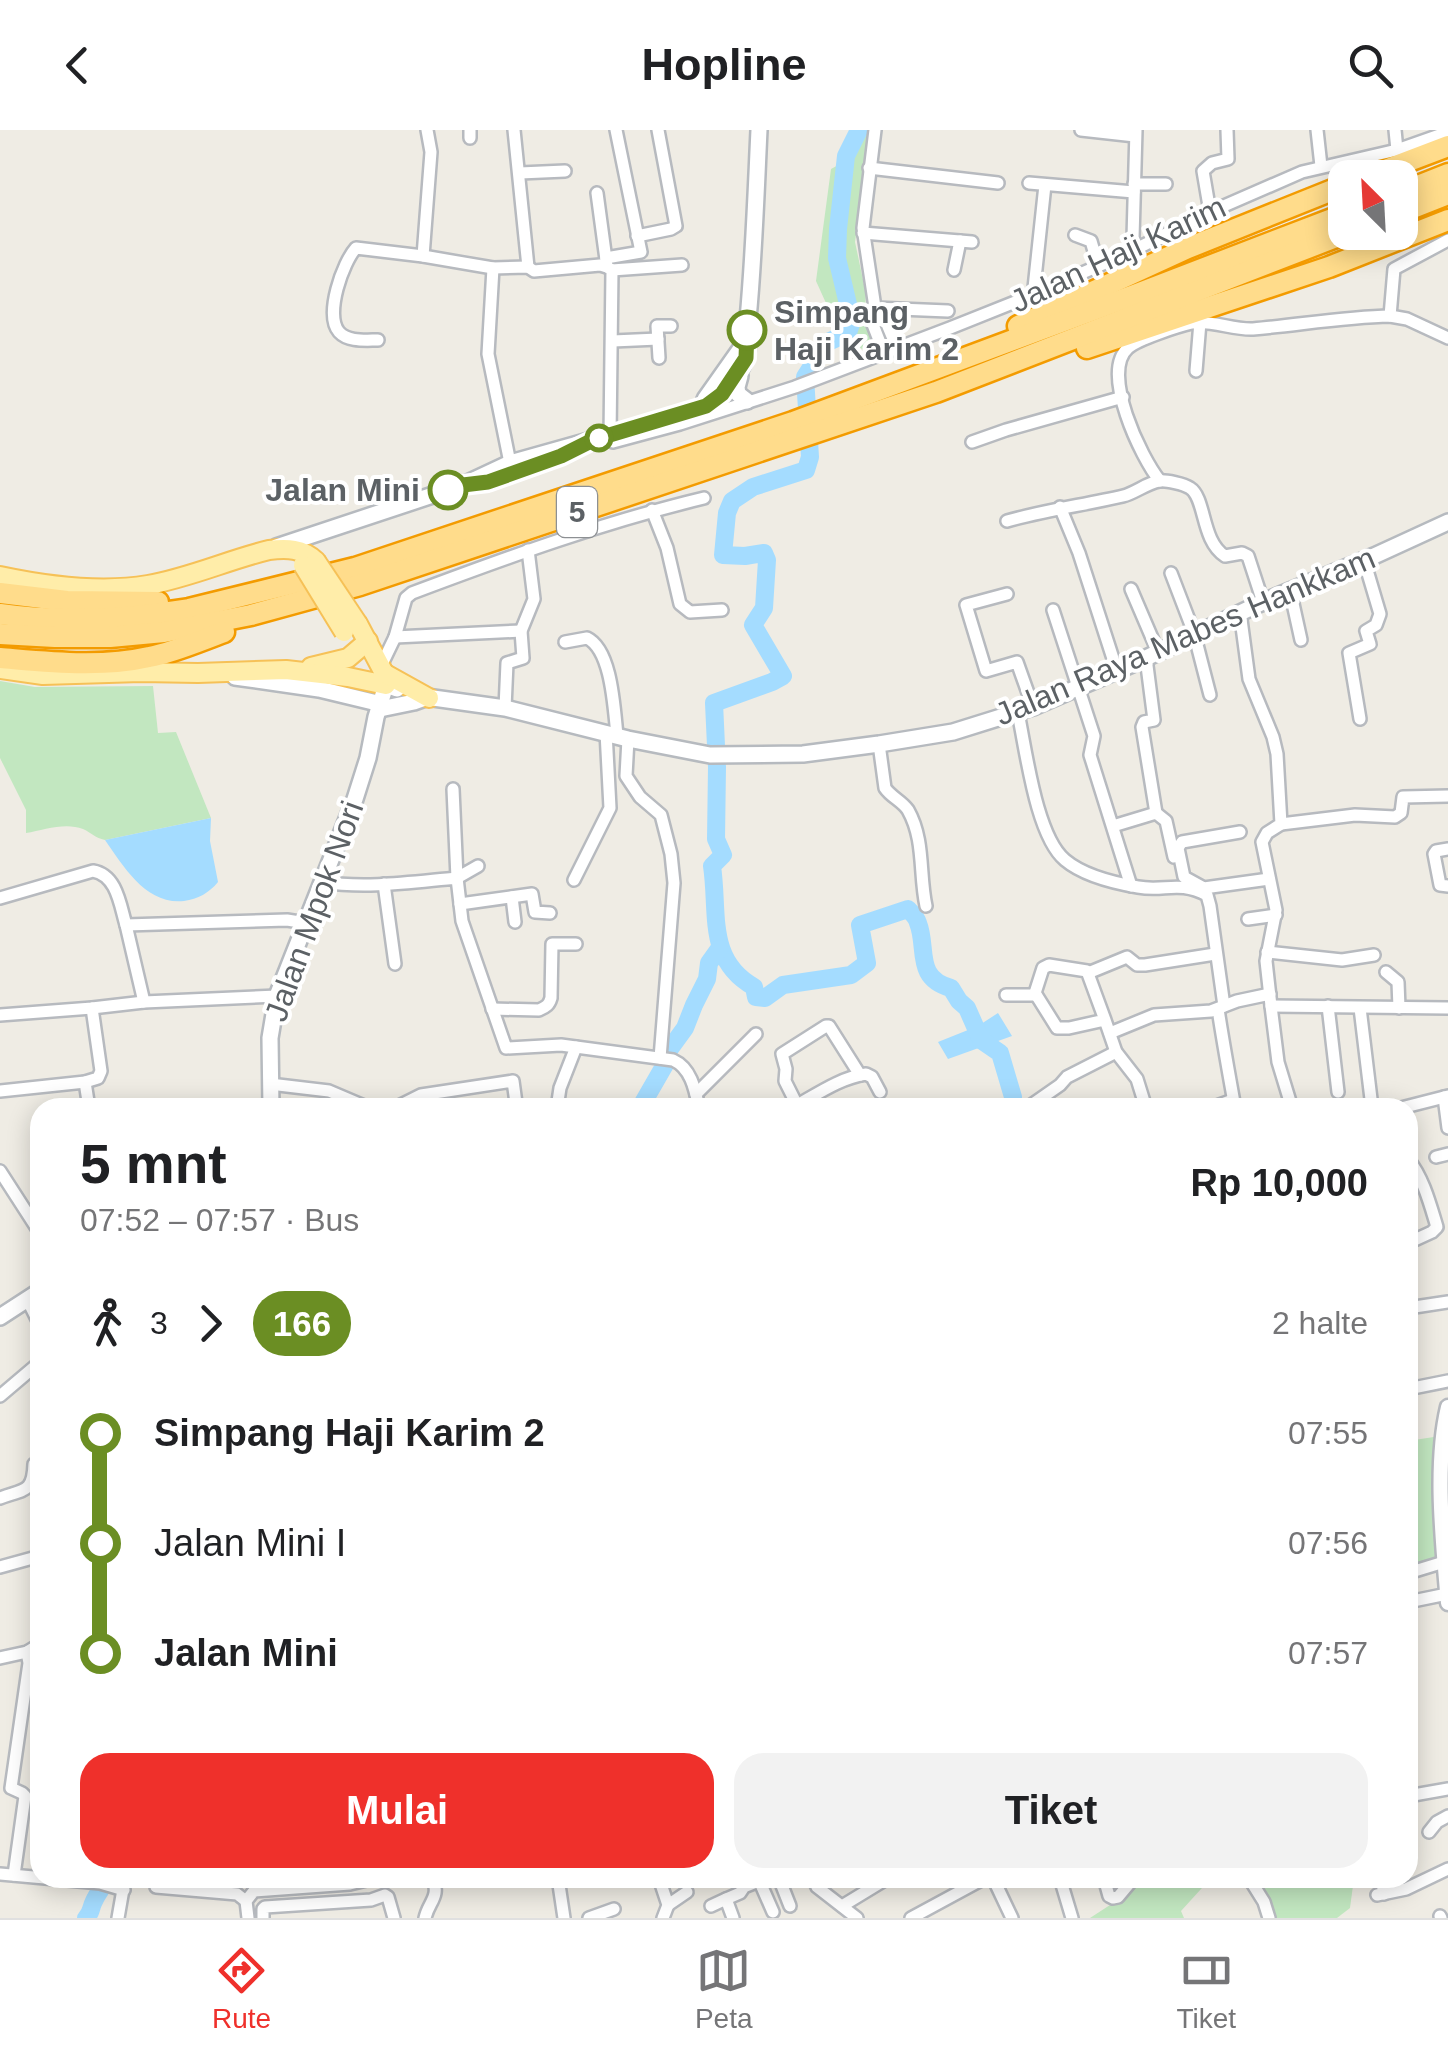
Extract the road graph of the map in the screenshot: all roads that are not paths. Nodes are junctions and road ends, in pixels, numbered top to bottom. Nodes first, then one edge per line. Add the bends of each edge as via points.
1 (428, 130) edge
2 (514, 130) edge
3 (616, 130) edge
4 (658, 130) edge
5 (758, 130) edge
6 (874, 130) edge
7 (1080, 130) edge
8 (1227, 130) edge
9 (1318, 130) edge
10 (1395, 130) edge
11 (1448, 132) edge
12 (1136, 133) edge
13 (1448, 146) edge
14 (1397, 150) junction
15 (1411, 160) edge
16 (1321, 166) junction
17 (869, 168) junction
18 (565, 171) dead end
19 (520, 173) junction
20 (1448, 174) edge
21 (998, 183) dead end
22 (1029, 184) dead end
23 (1166, 184) dead end
24 (1045, 185) junction
25 (1418, 186) edge
26 (1134, 188) junction
27 (1328, 192) edge
28 (597, 193) dead end
29 (1448, 194) edge
30 (1418, 206) edge
31 (1210, 212) junction
32 (1328, 220) edge
33 (1448, 220) edge
34 (863, 234) junction
35 (1075, 235) dead end
36 (638, 236) junction
37 (1328, 240) edge
38 (1448, 240) edge
39 (1137, 248) junction
40 (422, 256) junction
41 (609, 265) junction
42 (682, 265) dead end
43 (1098, 265) junction
44 (528, 267) junction
45 (492, 268) junction
46 (954, 270) dead end
47 (1036, 294) junction
48 (876, 311) junction
49 (948, 311) dead end
50 (1390, 316) junction
51 (1200, 322) junction
52 (672, 326) dead end
53 (1448, 338) edge
54 (658, 339) junction
55 (378, 340) dead end
56 (613, 340) junction
57 (746, 349) junction
58 (890, 351) junction
59 (659, 358) dead end
60 (1196, 371) dead end
61 (899, 384) junction
62 (936, 392) junction
63 (1123, 397) junction
64 (747, 402) junction
65 (689, 417) junction
66 (829, 418) junction
67 (794, 430) junction
68 (610, 436) junction
69 (593, 440) junction
70 (972, 442) dead end
71 (561, 456) junction
72 (519, 464) junction
73 (1160, 481) junction
74 (704, 498) dead end
75 (1060, 507) junction
76 (652, 510) junction
77 (1007, 521) dead end
78 (1448, 522) edge
79 (336, 527) junction
80 (269, 550) junction
81 (528, 550) junction
82 (308, 559) junction
83 (1364, 560) junction
84 (1171, 573) dead end
85 (0, 576) edge
86 (1132, 590) dead end
87 (1290, 590) junction
88 (0, 593) edge
89 (1007, 594) dead end
90 (1263, 602) junction
91 (203, 605) junction
92 (722, 610) dead end
93 (1053, 610) dead end
94 (1240, 612) junction
95 (0, 614) edge
96 (251, 615) junction
97 (522, 631) junction
98 (0, 634) edge
99 (1194, 634) junction
100 (396, 638) junction
101 (1301, 640) dead end
102 (565, 642) dead end
103 (362, 646) junction
104 (1152, 655) junction
105 (0, 658) edge
106 (0, 669) edge
107 (286, 670) junction
108 (1117, 670) junction
109 (198, 674) junction
110 (380, 677) junction
111 (1078, 689) junction
112 (1210, 696) dead end
113 (427, 698) junction
114 (505, 708) junction
115 (376, 709) junction
116 (1025, 710) junction
117 (1360, 719) dead end
118 (617, 735) junction
119 (879, 744) junction
120 (453, 789) dead end
121 (1448, 796) edge
122 (1156, 814) junction
123 (1281, 824) junction
124 (1113, 826) junction
125 (1240, 832) dead end
126 (1448, 849) edge
127 (478, 866) dead end
128 (457, 878) junction
129 (1269, 879) junction
130 (574, 880) dead end
131 (322, 882) junction
132 (384, 884) junction
133 (1131, 886) junction
134 (1180, 886) junction
135 (1448, 886) edge
136 (512, 897) junction
137 (0, 898) edge
138 (460, 904) junction
139 (926, 906) dead end
140 (550, 913) dead end
141 (1276, 915) junction
142 (1248, 918) dead end
143 (306, 922) junction
144 (515, 922) dead end
145 (126, 925) junction
146 (576, 944) dead end
147 (1268, 952) junction
148 (1216, 954) junction
149 (1374, 954) dead end
150 (395, 964) dead end
151 (1386, 972) dead end
152 (1088, 974) junction
153 (1006, 994) dead end
154 (1036, 995) junction
155 (277, 996) junction
156 (1270, 1000) junction
157 (144, 1002) junction
158 (1328, 1006) junction
159 (92, 1008) junction
160 (492, 1008) junction
161 (1221, 1008) junction
162 (1360, 1008) junction
163 (1399, 1008) junction
164 (1448, 1008) edge
165 (0, 1015) edge
166 (1105, 1020) junction
167 (1110, 1033) junction
168 (756, 1034) dead end
169 (576, 1048) junction
170 (1116, 1052) junction
171 (660, 1058) junction
172 (860, 1074) junction
173 (84, 1082) junction
174 (270, 1084) junction
175 (0, 1091) edge
176 (880, 1092) dead end
177 (1338, 1092) dead end
178 (1446, 1097) edge
179 (86, 1098) edge
180 (271, 1098) edge
181 (346, 1098) edge
182 (415, 1098) edge
183 (515, 1098) edge
184 (558, 1098) edge
185 (696, 1098) edge
186 (700, 1098) edge
187 (792, 1098) edge
188 (810, 1098) edge
189 (1041, 1098) edge
190 (1143, 1098) edge
191 (1233, 1098) edge
192 (1289, 1098) edge
193 (1371, 1098) edge
194 (1418, 1104) edge
195 (1448, 1128) edge
196 (0, 1170) edge
197 (1418, 1176) edge
198 (30, 1217) edge
199 (1418, 1239) edge
200 (30, 1298) edge
201 (1448, 1302) edge
202 (1418, 1306) edge
203 (0, 1317) edge
204 (30, 1370) edge
205 (1448, 1381) edge
206 (1418, 1387) edge
207 (0, 1396) edge
208 (1448, 1407) edge
209 (30, 1486) edge
210 (0, 1498) edge
211 (30, 1559) edge
212 (1444, 1562) junction
213 (0, 1568) edge
214 (1418, 1570) edge
215 (1447, 1594) edge
216 (1418, 1600) edge
217 (1448, 1603) edge
218 (30, 1650) edge
219 (27, 1652) junction
220 (0, 1658) edge
221 (1448, 1789) edge
222 (1418, 1794) edge
223 (1448, 1816) edge
224 (1429, 1832) dead end
225 (1448, 1869) edge
226 (0, 1874) edge
227 (14, 1876) junction
228 (30, 1877) edge
229 (1418, 1885) edge
230 (124, 1888) edge
231 (166, 1888) edge
232 (219, 1888) edge
233 (250, 1888) edge
234 (317, 1888) edge
235 (372, 1888) edge
236 (436, 1888) edge
237 (560, 1888) edge
238 (662, 1888) edge
239 (743, 1888) edge
240 (766, 1888) edge
241 (783, 1888) edge
242 (818, 1888) edge
243 (872, 1888) edge
244 (967, 1888) edge
245 (998, 1888) edge
246 (1063, 1888) edge
247 (1107, 1888) edge
248 (1126, 1888) edge
249 (1255, 1888) edge
250 (1381, 1888) edge
251 (1406, 1888) edge
252 (687, 1892) dead end
253 (219, 1893) junction
254 (250, 1896) junction
255 (726, 1899) junction
256 (371, 1900) junction
257 (668, 1905) junction
258 (712, 1906) dead end
259 (790, 1906) dead end
260 (842, 1906) junction
261 (614, 1910) dead end
262 (773, 1912) dead end
263 (118, 1918) edge
264 (248, 1918) edge
265 (263, 1918) edge
266 (371, 1918) edge
267 (394, 1918) edge
268 (426, 1918) edge
269 (564, 1918) edge
270 (588, 1918) edge
271 (663, 1918) edge
272 (733, 1918) edge
273 (857, 1918) edge
274 (911, 1918) edge
275 (1012, 1918) edge
276 (1072, 1918) edge
277 (1269, 1918) edge

1 - 40 street via 432,152
2 - 19 street
3 - 36 street
4 - 36 street via 676,226
5 - 57 main road
6 - 17 street
7 - 12 street
8 - 31 street via 1228,159 1204,172
9 - 16 street
10 - 14 street
11 - 14 street, Jalan Haji Karim
12 - 26 street
13 - 15 highway
14 - 16 street, Jalan Haji Karim
16 - 31 street, Jalan Haji Karim
17 - 21 street
17 - 34 street
18 - 19 street
19 - 44 street
20 - 25 highway
22 - 24 street
23 - 26 street
24 - 26 street
24 - 47 street
26 - 39 street
27 - 61 highway via 1113,281
28 - 41 street
29 - 30 highway
31 - 39 street, Jalan Haji Karim
32 - 61 highway, 5
33 - 62 highway via 1280,284
34 - 46 street via 966,241
34 - 48 street
35 - 43 street via 1092,241
36 - 41 street via 640,253
37 - 62 highway, 5
38 - 50 street via 1394,269
39 - 43 street, Jalan Haji Karim
40 - 45 street
40 - 55 street via 356,248 344,263 334,323 348,338
41 - 42 street
41 - 44 street
41 - 56 street
43 - 47 street, Jalan Haji Karim
44 - 45 street
45 - 72 street via 488,354
47 - 58 street, Jalan Haji Karim
48 - 49 street
48 - 58 street via 884,317
50 - 51 street via 1247,329
50 - 53 street
51 - 60 street
51 - 63 street via 1125,350 1118,368
52 - 54 street via 658,326
54 - 56 street
54 - 59 street
56 - 68 street
57 - 64 main road via 737,391
57 - 65 main road
58 - 64 street, Jalan Haji Karim
61 - 66 highway, 5
62 - 66 highway, 5
63 - 70 street
63 - 73 street via 1142,454
64 - 65 street, Jalan Haji Karim
65 - 68 main road
65 - 71 street, Jalan Haji Karim
66 - 67 highway, 5
67 - 91 highway, 5 via 355,568
67 - 96 highway, 5 via 402,572
68 - 69 main road
69 - 71 main road
69 - 72 main road
71 - 72 main road
72 - 79 main road via 488,482
73 - 75 street via 1123,496
73 - 90 street via 1193,491 1217,550 1248,556
74 - 76 street
75 - 77 street
75 - 108 street
76 - 81 street
76 - 92 street via 680,604 690,612
78 - 83 main road, Jalan Raya Mabes Hankkam
79 - 80 main road
79 - 82 main road via 320,537
80 - 82 main road via 294,550
80 - 85 main road via 135,586 69,588
81 - 97 street via 534,599
81 - 100 street via 412,593
82 - 103 main road, bridge
83 - 87 main road, Jalan Raya Mabes Hankkam
83 - 117 street via 1380,614 1366,630 1370,644 1348,653
84 - 99 street
86 - 104 street
87 - 90 main road, Jalan Raya Mabes Hankkam
87 - 101 street
88 - 91 highway
89 - 116 street via 966,605 986,670 1016,662
90 - 94 main road, Jalan Raya Mabes Hankkam
91 - 95 highway, 5 via 65,619
93 - 111 street
94 - 99 main road, Jalan Raya Mabes Hankkam
94 - 123 street via 1249,679 1277,754
96 - 98 highway, 5 via 164,632
96 - 105 highway via 224,632 144,658
97 - 100 street
97 - 114 street via 523,658 506,663
99 - 104 main road, Jalan Raya Mabes Hankkam
99 - 112 street
100 - 110 street
102 - 118 street via 592,639 602,652
103 - 107 main road via 338,662
103 - 110 main road
104 - 108 main road, Jalan Raya Mabes Hankkam
104 - 122 street via 1154,720 1142,727
106 - 109 main road
107 - 109 main road
107 - 110 main road
108 - 111 main road, Jalan Raya Mabes Hankkam
109 - 115 main road via 319,689
110 - 113 main road
110 - 115 main road, Jalan Mpok Nori
111 - 116 main road, Jalan Raya Mabes Hankkam
111 - 124 street
113 - 114 main road, Jalan Raya Mabes Hankkam
113 - 115 main road
114 - 118 main road, Jalan Raya Mabes Hankkam
115 - 131 main road, Jalan Mpok Nori via 368,758
116 - 119 main road, Jalan Raya Mabes Hankkam via 953,732
116 - 133 street via 1037,804 1056,851 1080,870
118 - 119 main road, Jalan Raya Mabes Hankkam via 715,755
118 - 130 street via 610,808
118 - 171 street via 626,776 661,815 672,862
119 - 139 street via 885,788 906,806 916,831
120 - 128 street
121 - 123 street via 1403,796 1395,817
122 - 124 street
122 - 134 street via 1166,821
123 - 129 street via 1262,842
124 - 133 street
125 - 129 street via 1182,842 1184,877 1204,888
126 - 135 street via 1434,854 1440,886
127 - 128 street
128 - 132 street
128 - 138 street
129 - 141 street
131 - 132 street
131 - 143 main road, Jalan Mpok Nori
132 - 150 street
133 - 134 street
134 - 148 street via 1207,894
136 - 138 street
136 - 140 street via 533,894 535,912
136 - 144 street
137 - 145 street via 101,872 113,884
138 - 160 street
141 - 142 street
141 - 147 street
143 - 145 street
143 - 155 main road, Jalan Mpok Nori
145 - 157 street
146 - 160 street via 552,944 551,998 544,1008
147 - 149 street via 1342,960
147 - 156 street
148 - 152 street via 1145,965 1127,956
148 - 161 street
151 - 163 street via 1398,982
152 - 154 street via 1046,966
152 - 166 street
153 - 154 street
154 - 166 street via 1057,1028
155 - 157 street
155 - 174 main road, Jalan Mpok Nori
156 - 158 street
156 - 161 street
156 - 192 street
157 - 159 street
158 - 162 street
158 - 177 street
159 - 165 street
159 - 173 street via 101,1071
160 - 169 street via 501,1051
161 - 167 street via 1154,1015
161 - 191 street
162 - 163 street
162 - 193 street
163 - 164 street
166 - 167 street
167 - 170 street
168 - 186 street
169 - 171 street
169 - 184 street
170 - 189 street via 1067,1076
170 - 190 street
171 - 185 street via 684,1065
172 - 176 street via 872,1078
172 - 187 street via 826,1026 782,1054
172 - 188 street
173 - 175 street
173 - 179 street
174 - 180 main road, Jalan Mpok Nori
174 - 181 street
178 - 194 street
178 - 195 street
182 - 183 street via 513,1080
196 - 198 street
197 - 199 street via 1436,1227
200 - 203 main road
201 - 202 street
204 - 207 street
205 - 206 street
208 - 212 street
209 - 210 street
211 - 213 street
212 - 214 street
212 - 215 street
215 - 216 street
215 - 217 street
218 - 219 street
219 - 220 street
219 - 227 street via 11,1788 24,1796
221 - 222 street
223 - 224 street
225 - 229 street
226 - 227 street
227 - 228 street
230 - 263 street
231 - 253 street
232 - 253 street
233 - 254 street
234 - 254 street
235 - 256 street
236 - 268 street
237 - 269 street
238 - 257 street
239 - 255 street
240 - 262 street
241 - 259 street
242 - 260 street
243 - 260 street
244 - 274 street
245 - 275 street
246 - 276 street
247 - 248 street via 1113,1898
249 - 277 street
250 - 251 street via 1381,1895
252 - 257 street
253 - 254 street
254 - 264 street
255 - 258 street
255 - 272 street
256 - 265 street via 266,1907
256 - 266 street
256 - 267 street via 387,1895
257 - 271 street
260 - 273 street
261 - 270 street

